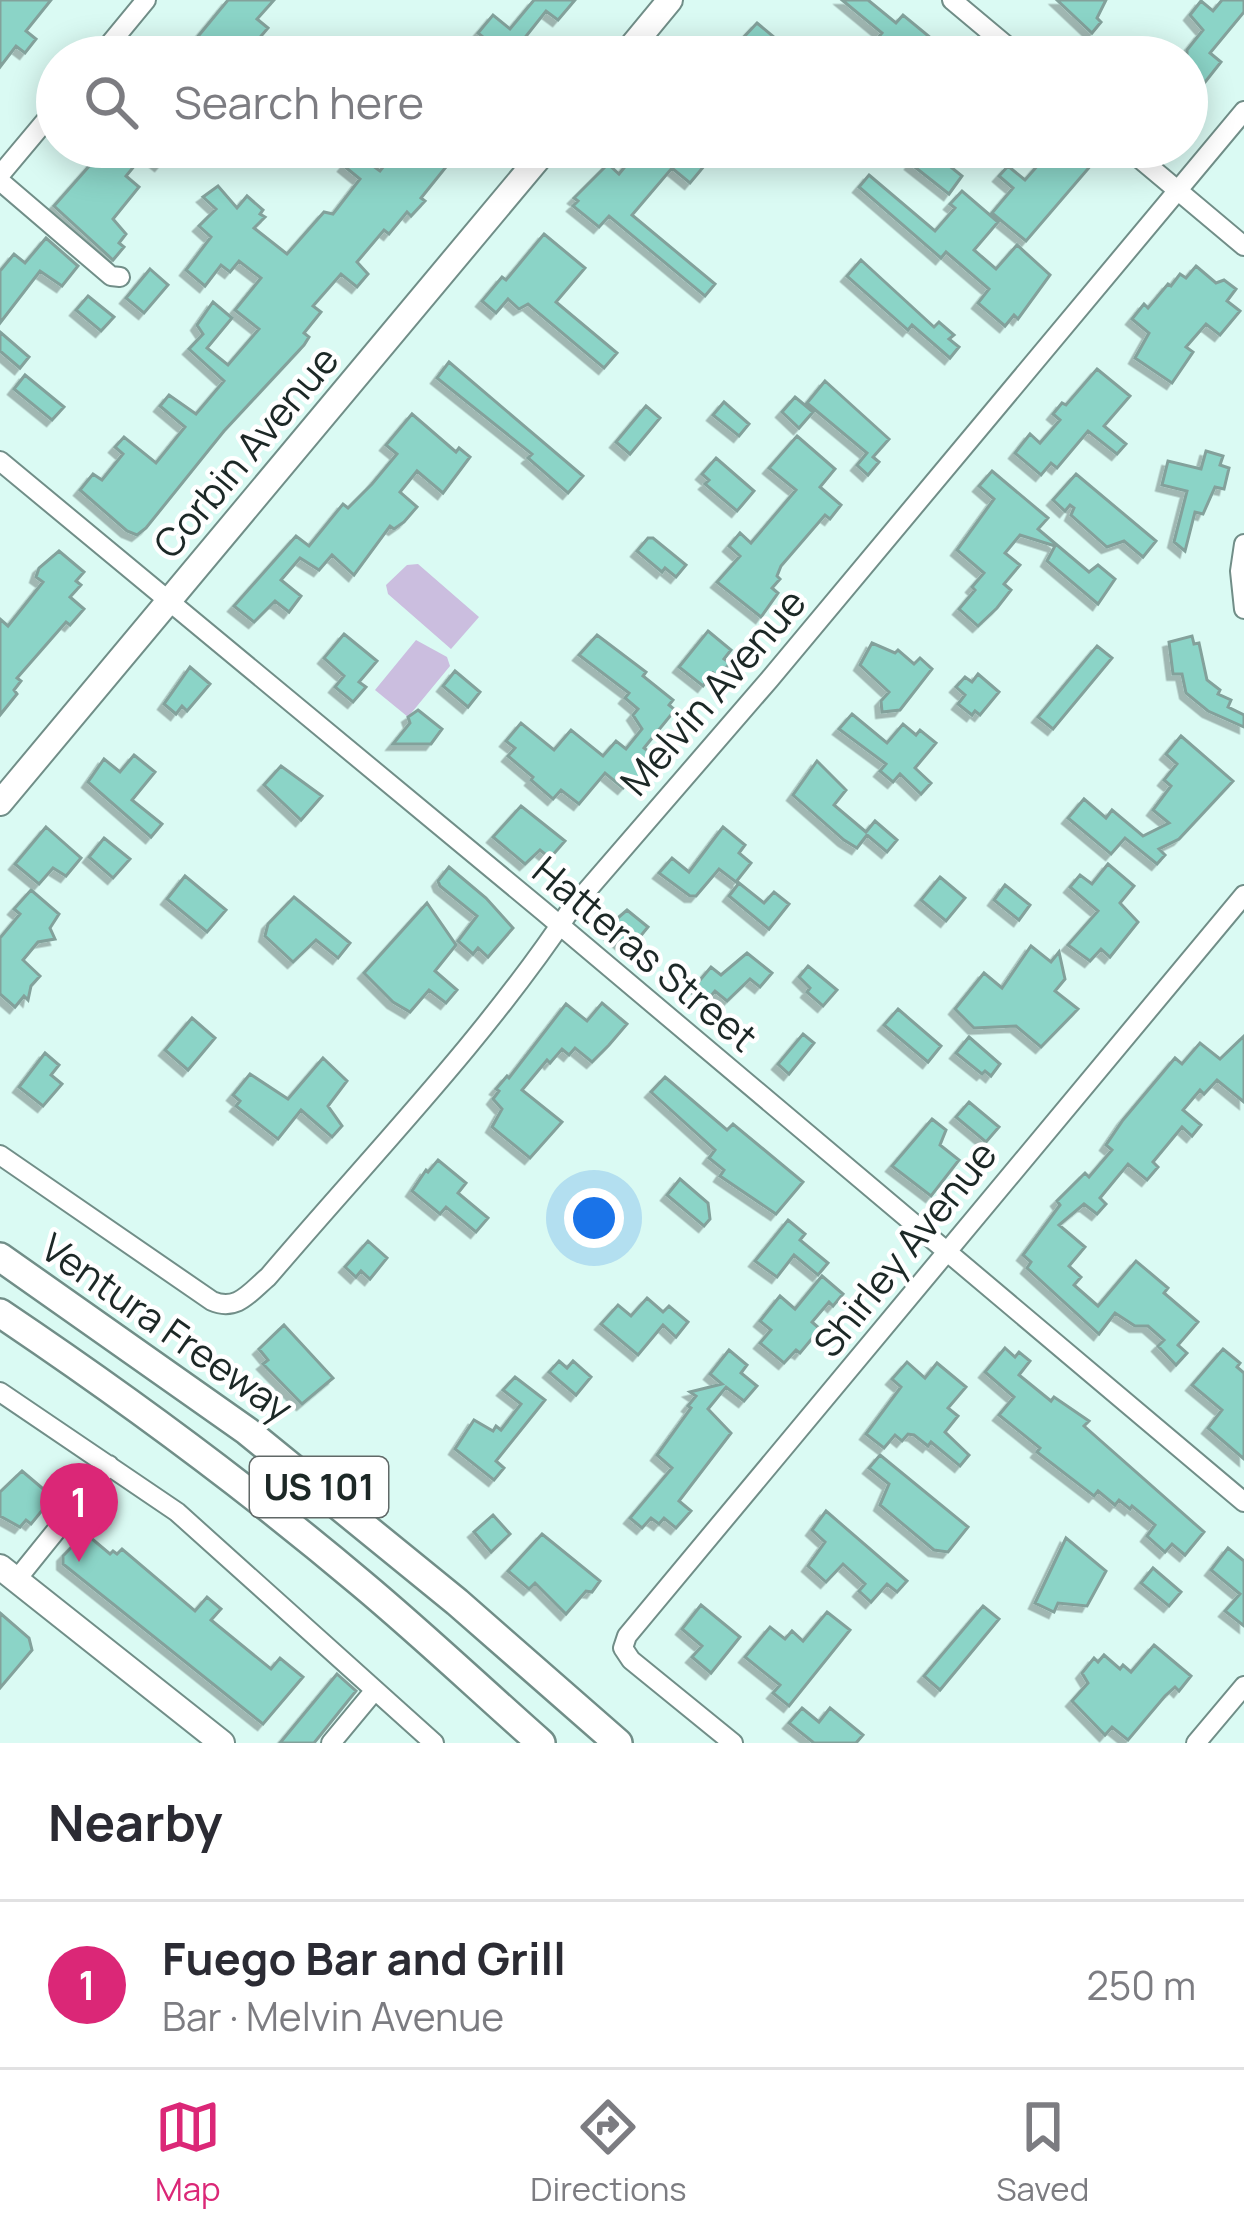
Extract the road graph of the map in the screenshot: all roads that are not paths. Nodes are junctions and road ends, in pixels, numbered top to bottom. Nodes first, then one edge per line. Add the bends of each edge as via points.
1 (146, 0) edge
2 (670, 0) edge
3 (952, 0) edge
4 (116, 36) edge
5 (640, 36) edge
6 (995, 36) edge
7 (1244, 111) edge
8 (36, 133) edge
9 (1208, 153) edge
10 (530, 168) edge
11 (1151, 168) edge
12 (1196, 168) edge
13 (0, 178) edge
14 (1177, 190) junction
15 (1244, 246) edge
16 (119, 277) dead end
17 (0, 461) edge
18 (1244, 544) edge
19 (170, 600) junction
20 (1244, 609) edge
21 (0, 803) edge
22 (1244, 895) edge
23 (560, 926) junction
24 (0, 1155) edge
25 (945, 1250) junction
26 (0, 1257) edge
27 (0, 1313) edge
28 (0, 1392) edge
29 (109, 1466) junction
30 (1244, 1502) edge
31 (8, 1573) edge
32 (1244, 1686) edge
33 (375, 1690) junction
34 (222, 1743) edge
35 (331, 1743) edge
36 (434, 1743) edge
37 (541, 1743) edge
38 (618, 1743) edge
39 (733, 1743) edge
40 (1196, 1743) edge

1 - 4 street
2 - 5 main road
3 - 6 street
7 - 9 street, Melvin Avenue
8 - 13 street
10 - 19 main road, Corbin Avenue
11 - 14 street
12 - 14 street, Melvin Avenue
13 - 16 street
14 - 15 street
14 - 23 street, Melvin Avenue
17 - 19 street, Hatteras Street
18 - 20 street
19 - 21 main road, Corbin Avenue
19 - 23 street, Hatteras Street
22 - 25 street, Shirley Avenue
23 - 24 street, Melvin Avenue via 238,1303 212,1301
23 - 25 street, Hatteras Street
25 - 30 street, Hatteras Street
25 - 39 street, Shirley Avenue via 627,1636 631,1660
26 - 38 highway, Ventura Freeway / US 101 via 279,1456
27 - 37 highway, Ventura Freeway / US 101 via 287,1523
28 - 29 street
29 - 31 street
29 - 33 street via 177,1512
31 - 34 main road
32 - 40 street
33 - 35 street
33 - 36 street

